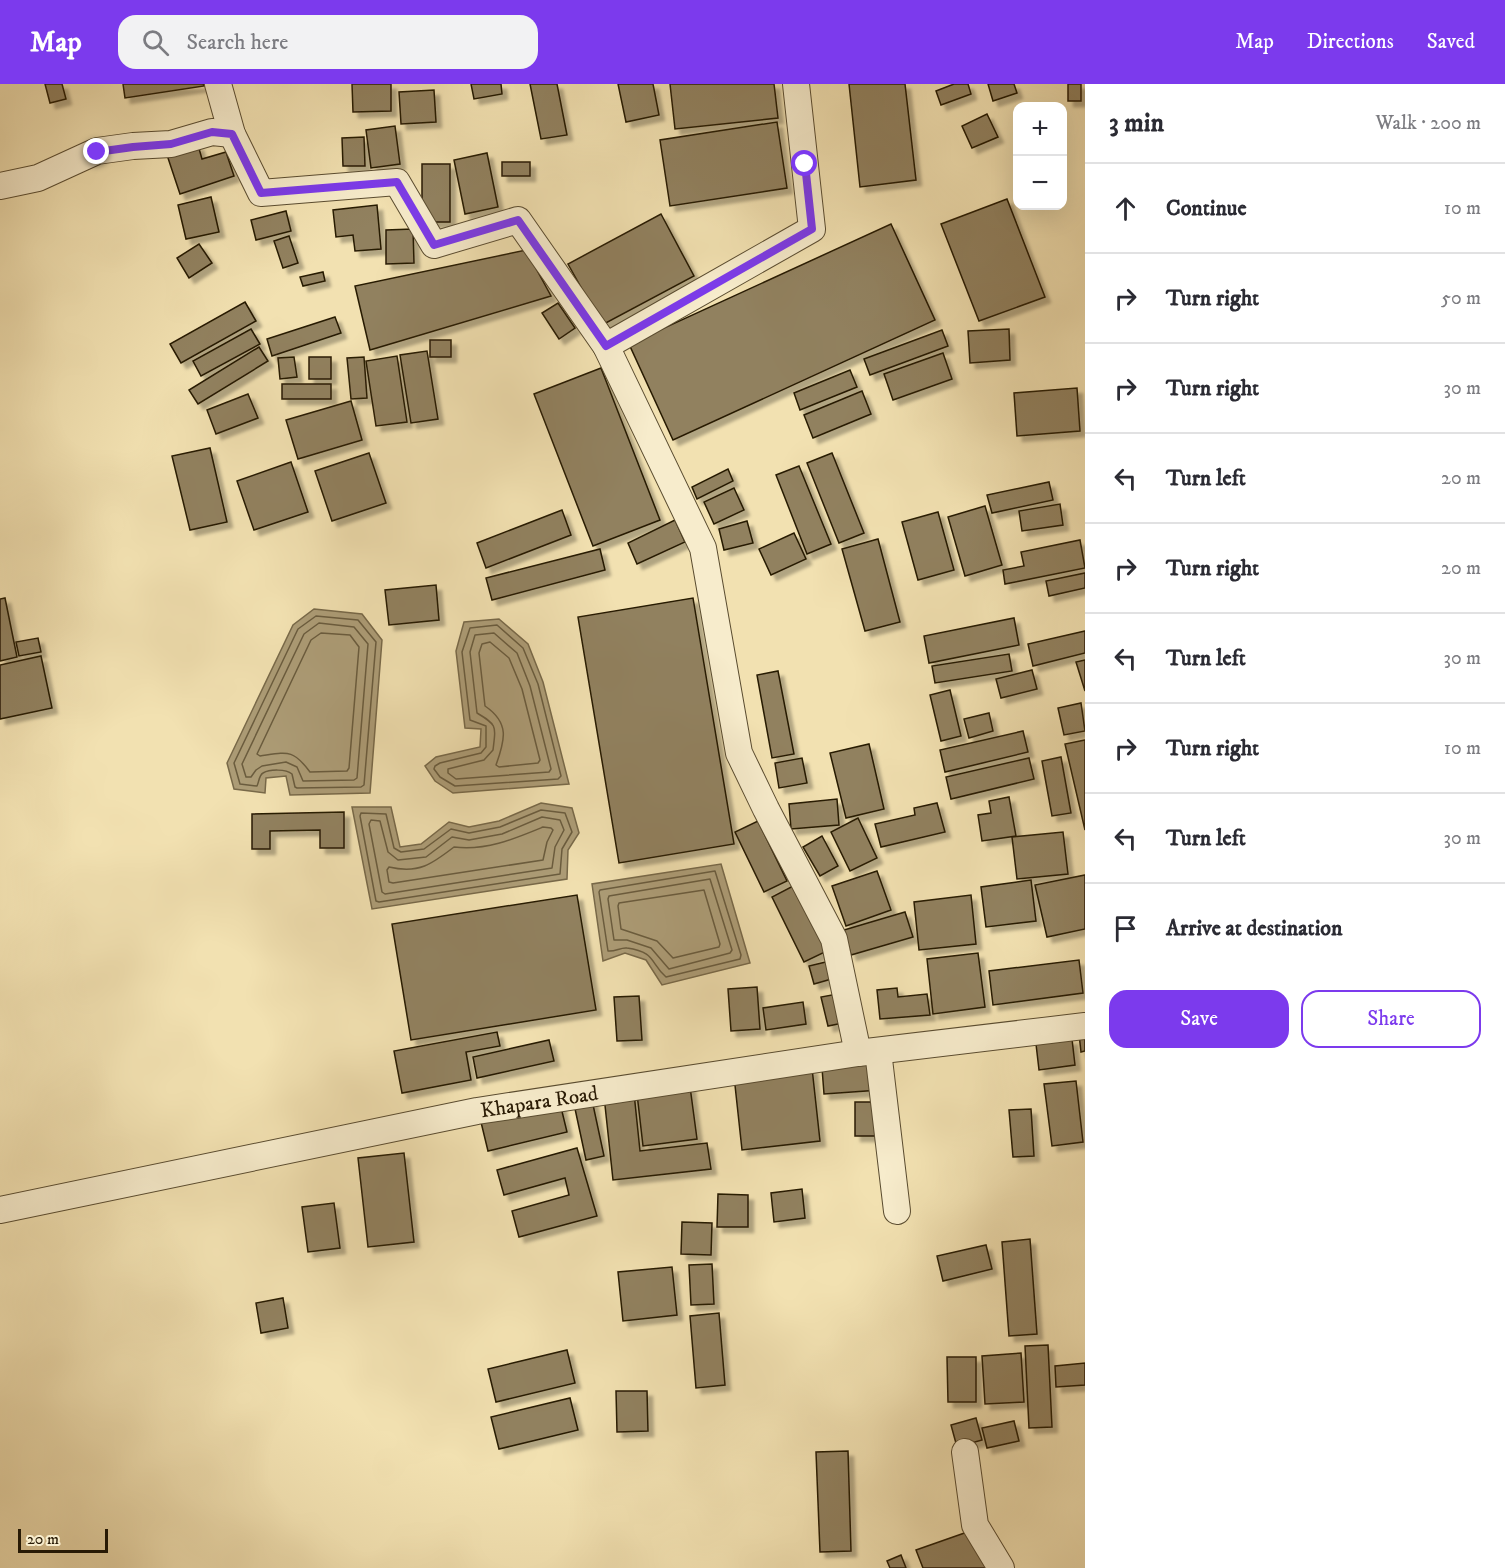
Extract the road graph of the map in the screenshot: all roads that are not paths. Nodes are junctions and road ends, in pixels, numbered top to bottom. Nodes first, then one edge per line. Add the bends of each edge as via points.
1 (218, 84) edge
2 (796, 84) edge
3 (232, 134) junction
4 (0, 186) edge
5 (606, 346) junction
6 (1085, 1026) edge
7 (868, 1052) junction
8 (0, 1210) edge
9 (897, 1211) dead end
10 (965, 1452) dead end
11 (1001, 1568) edge

1 - 3 street
2 - 5 street via 812,229
3 - 4 street via 212,132 171,144 97,152 38,178
3 - 5 street via 261,193 397,182 434,245 518,220
5 - 7 street via 703,548 740,753 834,939
6 - 7 street, Khapara Road
7 - 8 street, Khapara Road via 477,1111
7 - 9 street
10 - 11 street via 975,1525

